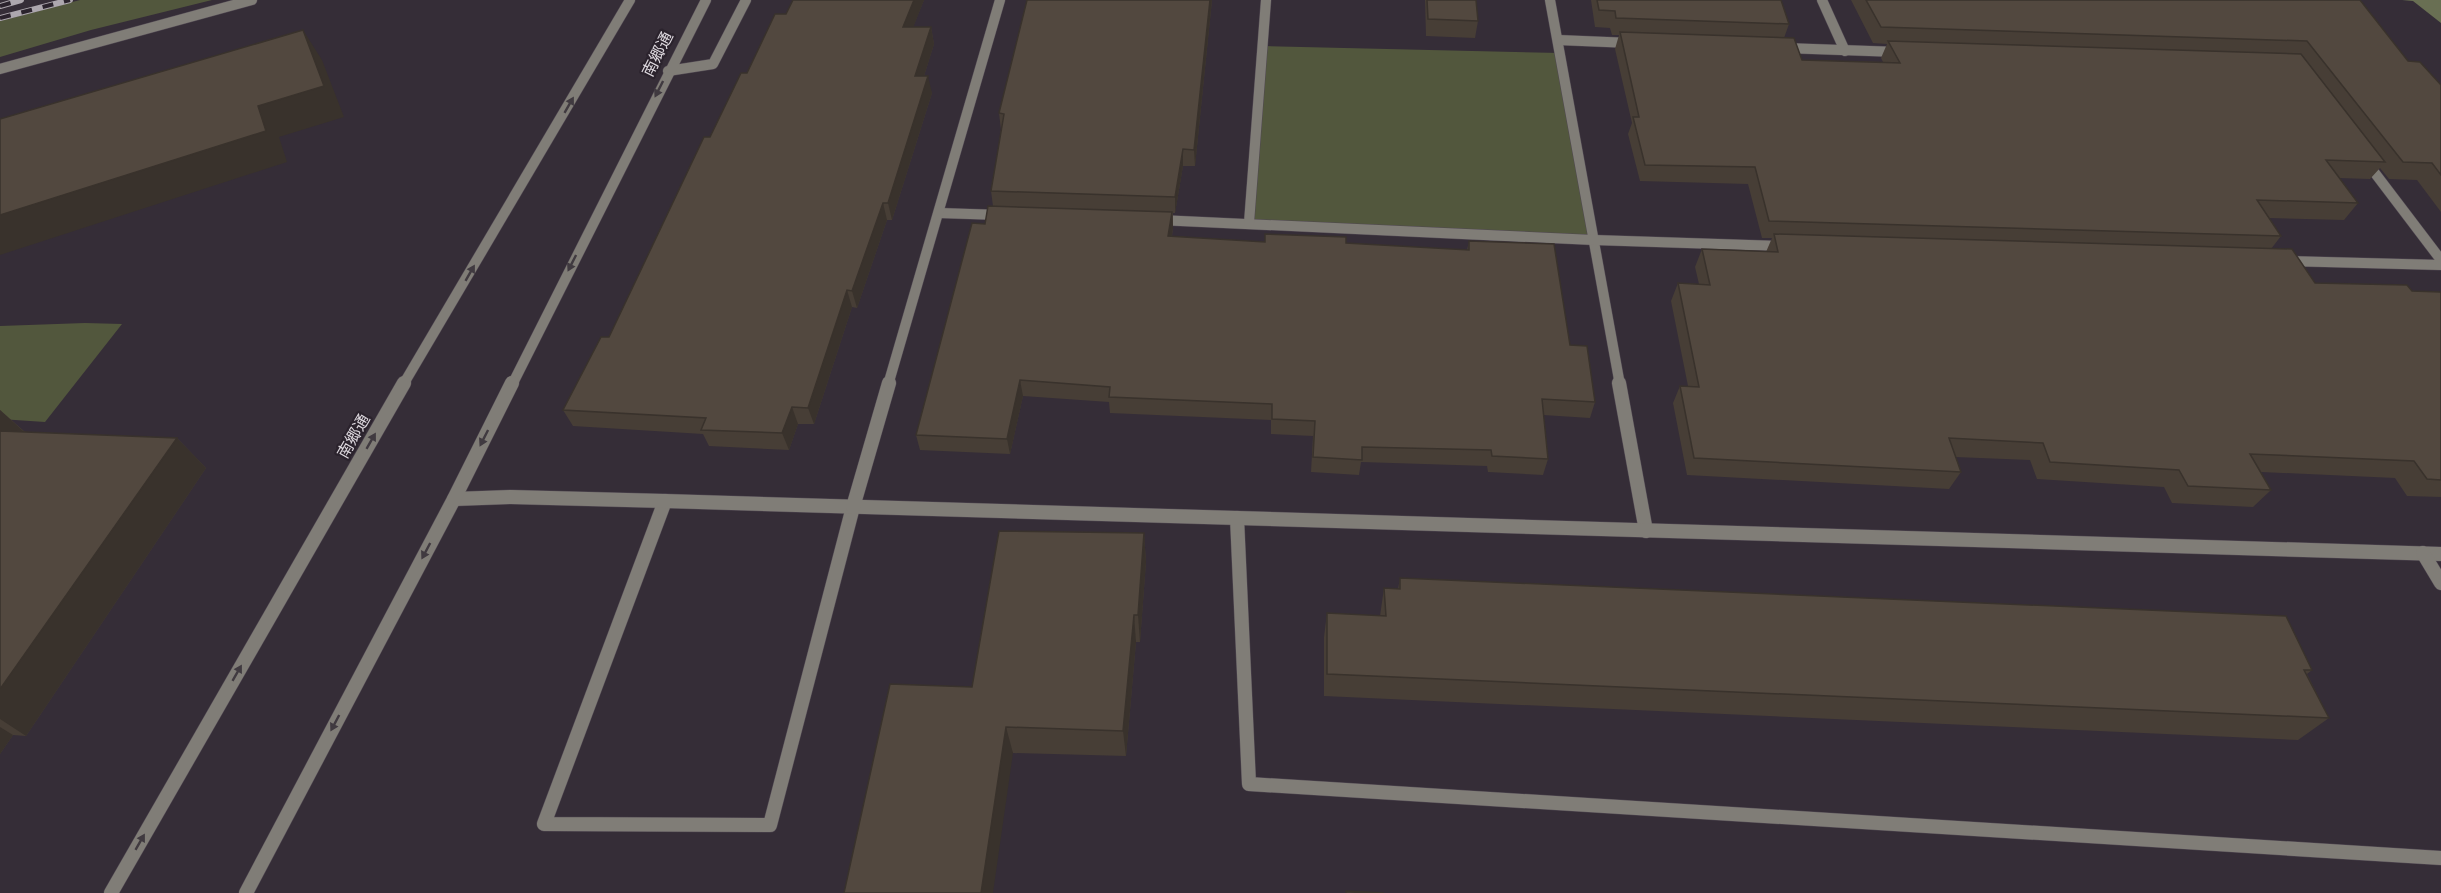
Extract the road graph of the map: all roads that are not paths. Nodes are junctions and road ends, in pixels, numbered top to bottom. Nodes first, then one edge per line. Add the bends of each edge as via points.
1 (252, 0) edge
2 (630, 0) edge
3 (706, 0) edge
4 (746, 0) edge
5 (1000, 0) edge
6 (1266, 0) edge
7 (1550, 0) edge
8 (1822, 0) edge
9 (1558, 40) junction
10 (1641, 43) edge
11 (1773, 48) edge
12 (1845, 51) junction
13 (1904, 52) edge
14 (0, 69) edge
15 (669, 71) junction
16 (2356, 148) edge
17 (939, 213) junction
18 (1011, 215) edge
19 (1142, 219) edge
20 (1249, 223) junction
21 (1594, 240) junction
22 (1797, 246) edge
23 (2274, 260) edge
24 (2441, 260) edge
25 (2441, 265) edge
26 (454, 499) junction
27 (665, 501) junction
28 (853, 507) junction
29 (1237, 518) junction
30 (1646, 531) junction
31 (2423, 553) junction
32 (2441, 554) edge
33 (2441, 583) edge
34 (2441, 858) edge
35 (111, 893) edge
36 (246, 893) edge

1 - 14 street
35 -> 2 street, 南郷通 via 341,491
3 - 15 street, 南郷通
4 - 15 street via 713,64
5 - 17 street
6 - 20 street
7 - 9 street
8 - 12 street
9 - 10 street
9 - 21 street
11 - 12 street
12 - 13 street
15 -> 26 street, 南郷通
16 - 24 street
17 - 18 street
17 - 28 street
19 - 20 street
20 - 21 street
21 - 22 street
21 - 30 street
23 - 25 street
26 - 27 street
26 -> 36 street, 南郷通
27 - 28 street
27 - 28 street via 544,824 770,825
28 - 29 street
29 - 30 street
29 - 34 street via 1249,784
30 - 31 street
31 - 32 street
31 - 33 street

